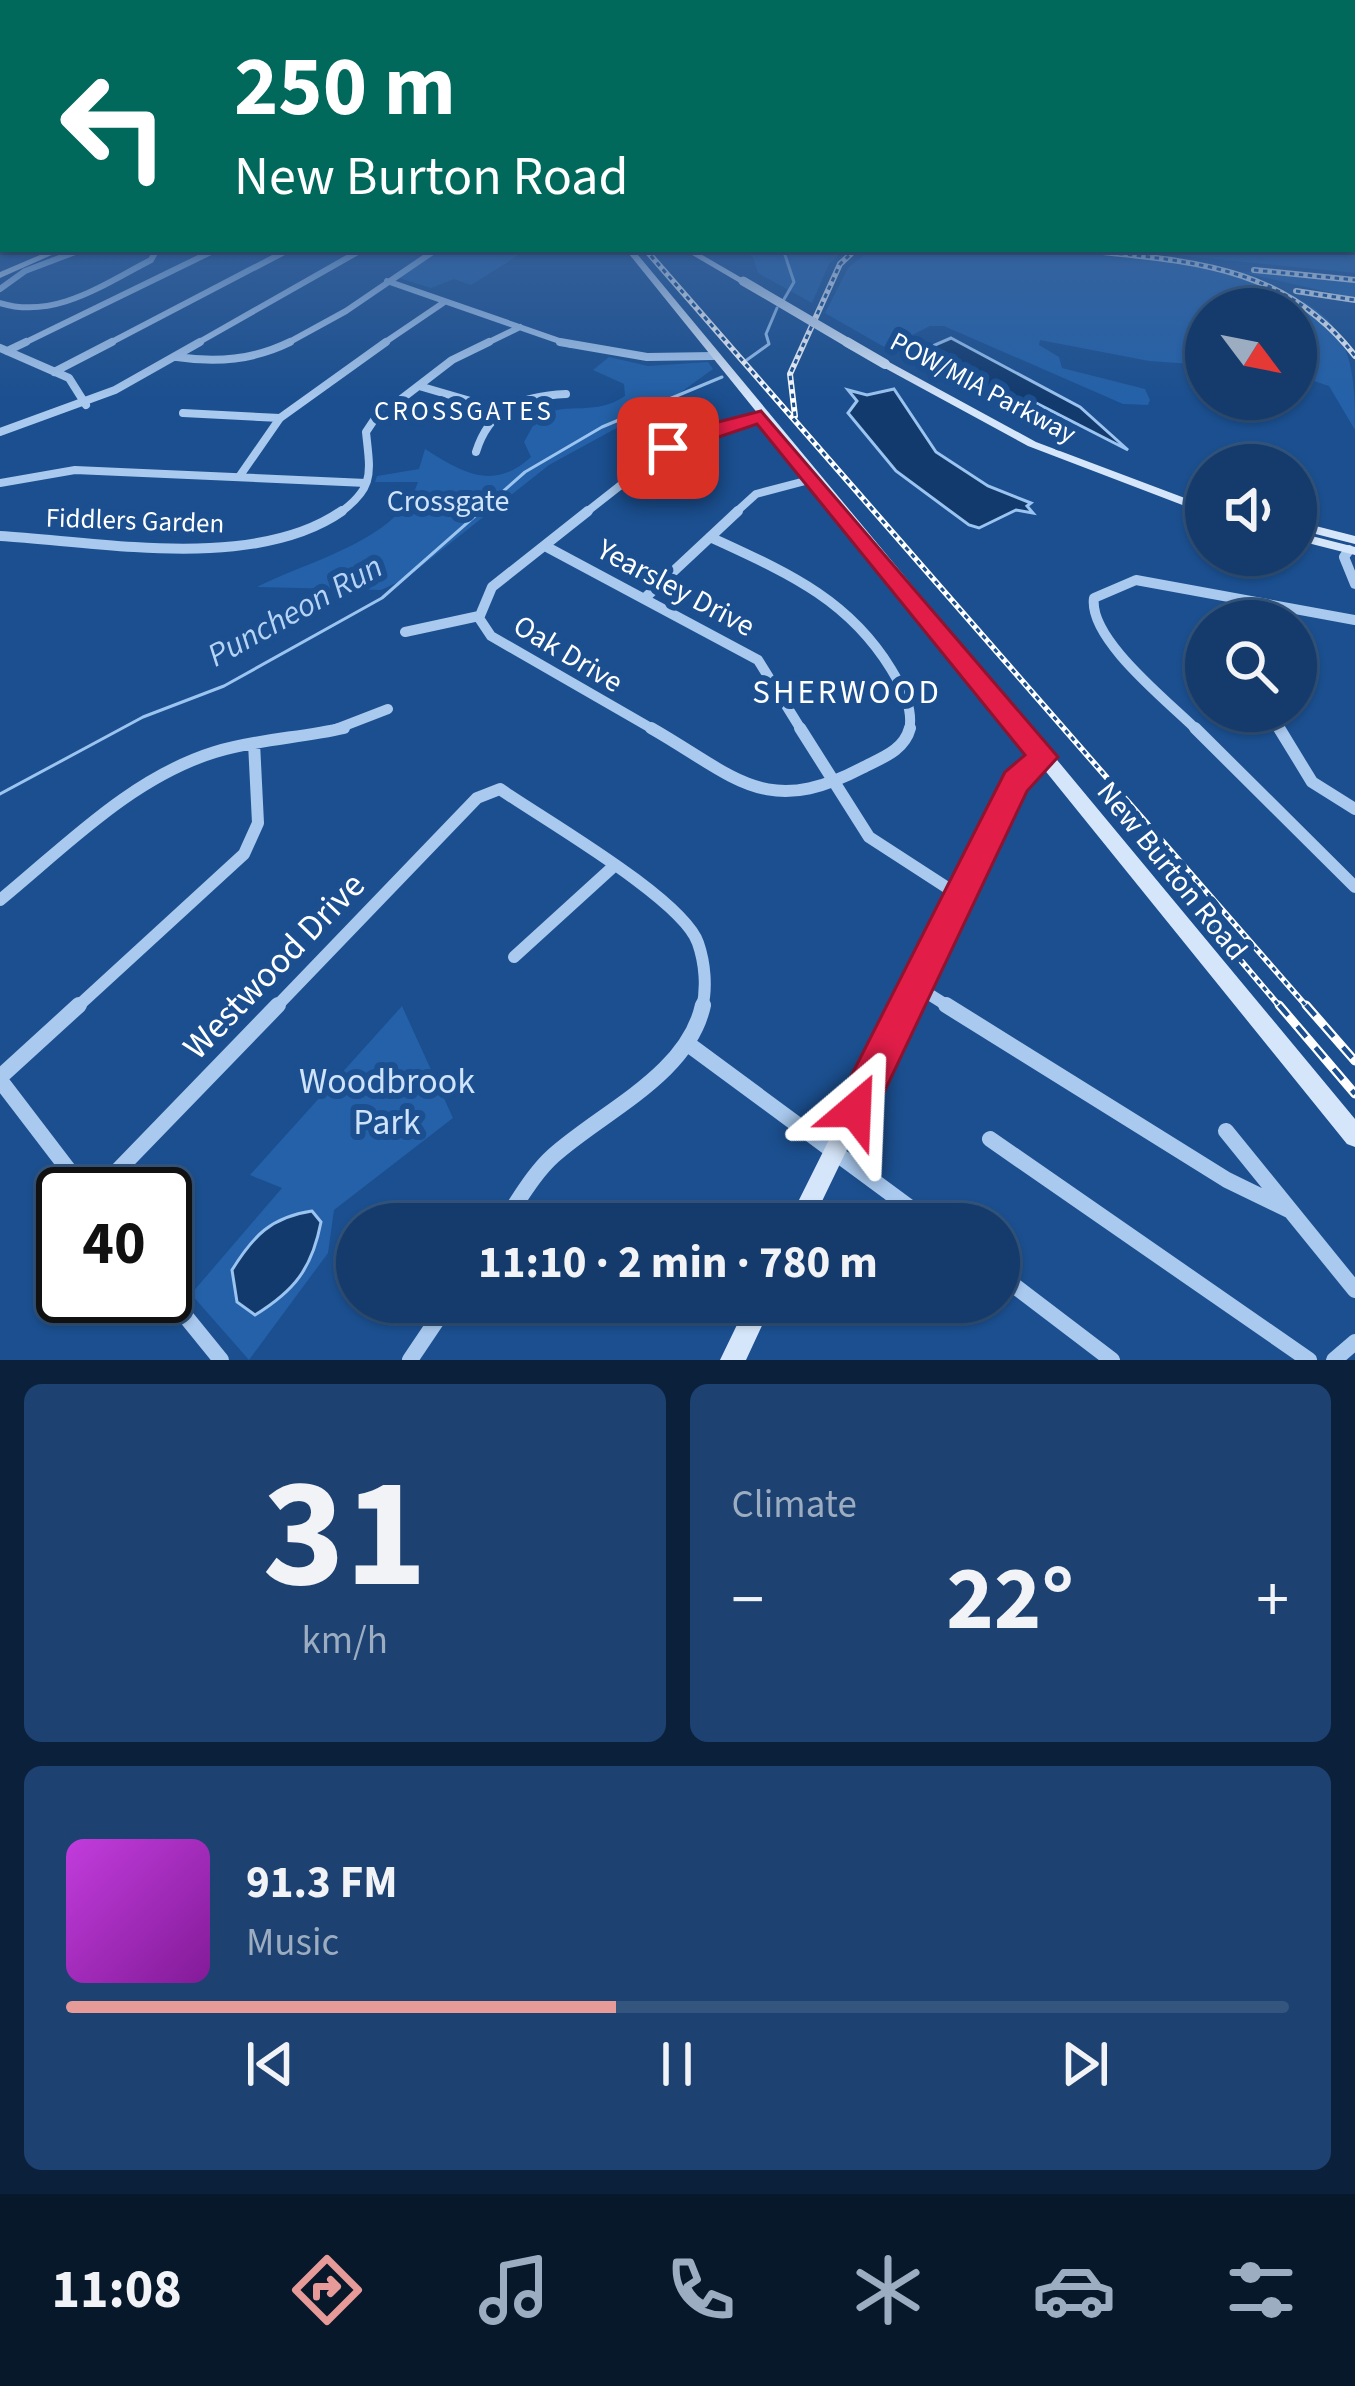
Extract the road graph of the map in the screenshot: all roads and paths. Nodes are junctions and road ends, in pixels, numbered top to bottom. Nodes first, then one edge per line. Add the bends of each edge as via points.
1 (119, 274) edge
2 (163, 274) edge
3 (241, 274) edge
4 (319, 274) edge
5 (396, 274) edge
6 (648, 274) edge
7 (739, 274) edge
8 (741, 274) edge
9 (746, 278) junction
10 (386, 281) junction
11 (0, 303) edge
12 (443, 303) junction
13 (520, 327) junction
14 (4, 350) edge
15 (713, 356) junction
16 (177, 357) junction
17 (887, 360) junction
18 (54, 372) junction
19 (419, 386) junction
20 (566, 394) dead end
21 (86, 404) junction
22 (498, 409) junction
23 (183, 413) dead end
24 (761, 417) junction
25 (280, 418) junction
26 (0, 433) edge
27 (476, 452) dead end
28 (239, 477) junction
29 (813, 479) junction
30 (366, 483) junction
31 (0, 484) edge
32 (1185, 492) edge
33 (1185, 502) edge
34 (1317, 533) edge
35 (0, 536) edge
36 (710, 537) junction
37 (1317, 540) edge
38 (544, 545) junction
39 (1352, 547) edge
40 (1355, 584) edge
41 (646, 597) junction
42 (1244, 600) edge
43 (1317, 613) edge
44 (479, 616) junction
45 (1355, 620) edge
46 (405, 632) dead end
47 (388, 710) dead end
48 (1185, 719) edge
49 (1199, 732) edge
50 (1280, 732) edge
51 (254, 743) junction
52 (1044, 757) junction
53 (834, 783) junction
54 (1348, 806) edge
55 (614, 866) junction
56 (1355, 887) edge
57 (960, 896) junction
58 (0, 900) edge
59 (514, 957) dead end
60 (916, 986) junction
61 (688, 1044) junction
62 (0, 1078) edge
63 (1226, 1131) dead end
64 (1355, 1136) edge
65 (990, 1139) dead end
66 (834, 1152) junction
67 (70, 1167) edge
68 (117, 1167) edge
69 (517, 1203) edge
70 (809, 1203) edge
71 (903, 1203) edge
72 (1289, 1210) junction
73 (1020, 1290) edge
74 (1355, 1290) edge
75 (191, 1323) edge
76 (435, 1323) edge
77 (751, 1323) edge
78 (1355, 1342) edge
79 (221, 1360) edge
80 (410, 1360) edge
81 (733, 1360) edge
82 (1112, 1360) edge
83 (1309, 1360) edge
84 (1334, 1360) edge

1 - 11 street via 52,305
2 - 14 street
3 - 18 street
4 - 16 street
5 - 10 street
6 - 15 street, New Burton Road
7 - 9 street, POW/MIA Parkway
8 - 9 street, POW/MIA Parkway
9 - 17 street, POW/MIA Parkway, bridge
10 - 12 street
10 - 16 street via 264,355 220,364
12 - 13 street
12 - 25 street
13 - 15 street via 634,359
13 - 19 street
14 - 18 street
15 - 24 street, New Burton Road
16 - 21 street
17 - 32 street, POW/MIA Parkway via 1051,442
17 - 33 street, POW/MIA Parkway via 1032,444
18 - 21 street via 75,382
19 - 22 street
19 - 30 street via 366,432 373,467
20 - 22 street
21 - 26 street
22 - 27 street
23 - 25 street
24 - 29 street, New Burton Road
24 - 38 street, Oak Drive via 675,442
25 - 28 street
28 - 30 street
28 - 31 street via 53,470
29 - 36 street via 756,494
29 - 52 street, New Burton Road
30 - 35 street, Fiddlers Garden via 320,524 255,545
34 - 39 street
36 - 41 street
36 - 53 street, Oak Drive via 838,603 908,695 914,717 902,745
37 - 39 street
38 - 41 street, Yearsley Drive
38 - 44 street, Oak Drive via 484,595
39 - 40 street via 1344,557
41 - 53 street, Yearsley Drive via 758,660
42 - 48 street via 1136,580 1094,598 1104,637
43 - 45 street
44 - 46 street
44 - 53 street, Oak Drive via 491,637 742,783 793,797
47 - 51 street via 342,730
49 - 56 street
50 - 54 street via 1310,782
51 - 58 street via 166,773
51 - 62 street via 258,823 244,854
52 - 57 street via 1016,782
52 - 64 street, New Burton Road
53 - 57 street, Yearsley Drive via 880,848
55 - 59 street
55 - 61 street via 672,906 698,940 706,989
55 - 68 street, Westwood Drive via 500,789 477,798
57 - 60 street
60 - 66 street
60 - 72 street via 1227,1180
61 - 66 street
61 - 69 street via 549,1159
62 - 67 street
63 - 72 street
65 - 83 street
66 - 70 street
66 - 71 street
72 - 74 street
73 - 82 street
75 - 79 street
76 - 80 street
77 - 81 street
78 - 84 street

